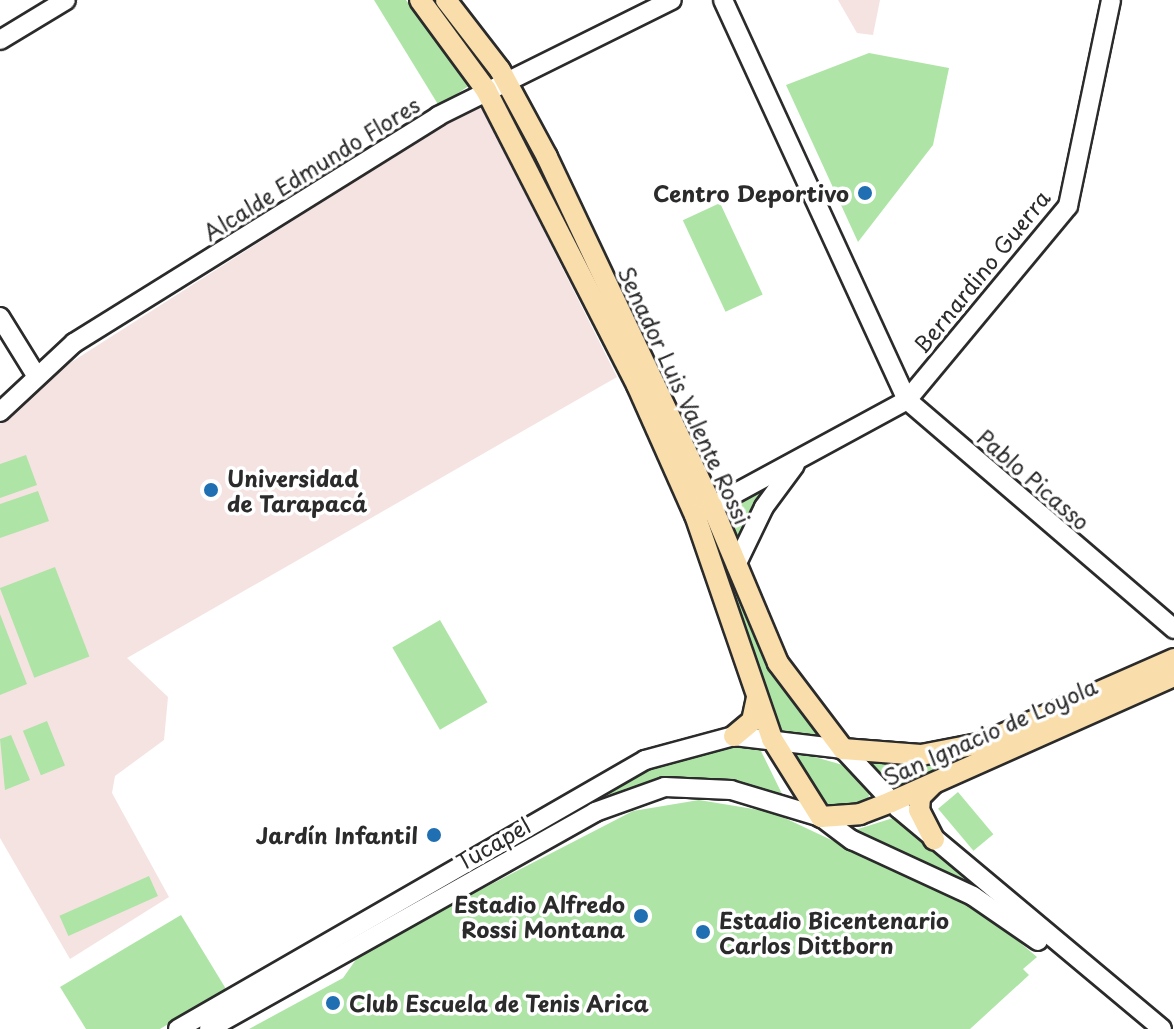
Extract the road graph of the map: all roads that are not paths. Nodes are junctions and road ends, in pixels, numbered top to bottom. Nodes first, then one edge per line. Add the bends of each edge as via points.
1 (66, 0) edge
2 (420, 0) edge
3 (446, 0) edge
4 (672, 0) edge
5 (723, 0) edge
6 (1111, 0) edge
7 (0, 40) edge
8 (505, 80) junction
9 (486, 90) junction
10 (564, 193) junction
11 (544, 202) junction
12 (0, 317) edge
13 (886, 348) junction
14 (927, 375) junction
15 (37, 377) junction
16 (907, 400) junction
17 (0, 412) edge
18 (801, 458) junction
19 (704, 511) junction
20 (736, 565) junction
21 (1174, 629) edge
22 (1174, 659) edge
23 (1174, 676) edge
24 (757, 698) junction
25 (734, 736) junction
26 (772, 739) junction
27 (843, 749) junction
28 (937, 780) junction
29 (891, 802) junction
30 (821, 817) junction
31 (934, 839) junction
32 (178, 1029) edge
33 (209, 1029) edge
34 (1145, 1029) edge
35 (1162, 1029) edge

1 - 7 street
2 - 9 main road, Senador Luis Valente Rossi
3 - 8 main road, Senador Luis Valente Rossi
4 - 8 street, Alcalde Edmundo Flores
5 - 13 street, Pablo Picasso
6 - 14 street, Bernardino Guerra via 1068,206
8 - 9 street, Alcalde Edmundo Flores
8 - 10 main road, Senador Luis Valente Rossi
9 - 11 main road, Senador Luis Valente Rossi
9 - 15 street, Alcalde Edmundo Flores via 74,343
10 - 11 main road
10 - 19 main road, Senador Luis Valente Rossi
11 - 19 main road, Senador Luis Valente Rossi
12 - 15 street
13 - 14 street, Pablo Picasso via 905,367
13 - 16 street, Pablo Picasso
14 - 16 street, Bernardino Guerra
15 - 17 street, Alcalde Edmundo Flores
16 - 18 street, Bernardino Guerra
16 - 21 street, Pablo Picasso
18 - 19 street, Bernardino Guerra
18 - 20 street, Bernardino Guerra via 764,507
19 - 20 main road, Senador Luis Valente Rossi
19 - 24 main road, Senador Luis Valente Rossi
20 - 27 main road, Senador Luis Valente Rossi via 778,663
22 - 27 main road, San Ignacio de Loyola via 983,743 921,755
23 - 28 main road, San Ignacio de Loyola
24 - 25 main road via 752,721
24 - 26 main road, Senador Luis Valente Rossi
25 - 26 street, Tucapel
25 - 32 street, Tucapel via 645,760
26 - 27 street, San Ignacio de Loyola
26 - 30 main road, Senador Luis Valente Rossi
27 - 29 street, Senador Luis Valente Rossi
28 - 29 main road, San Ignacio de Loyola
28 - 31 main road via 920,797 919,810
29 - 30 main road, San Ignacio de Loyola via 860,814
29 - 31 street, Senador Luis Valente Rossi
30 - 33 street, Tucapel via 700,785 634,794
30 - 34 street via 852,840 984,903
31 - 35 street, Senador Luis Valente Rossi

